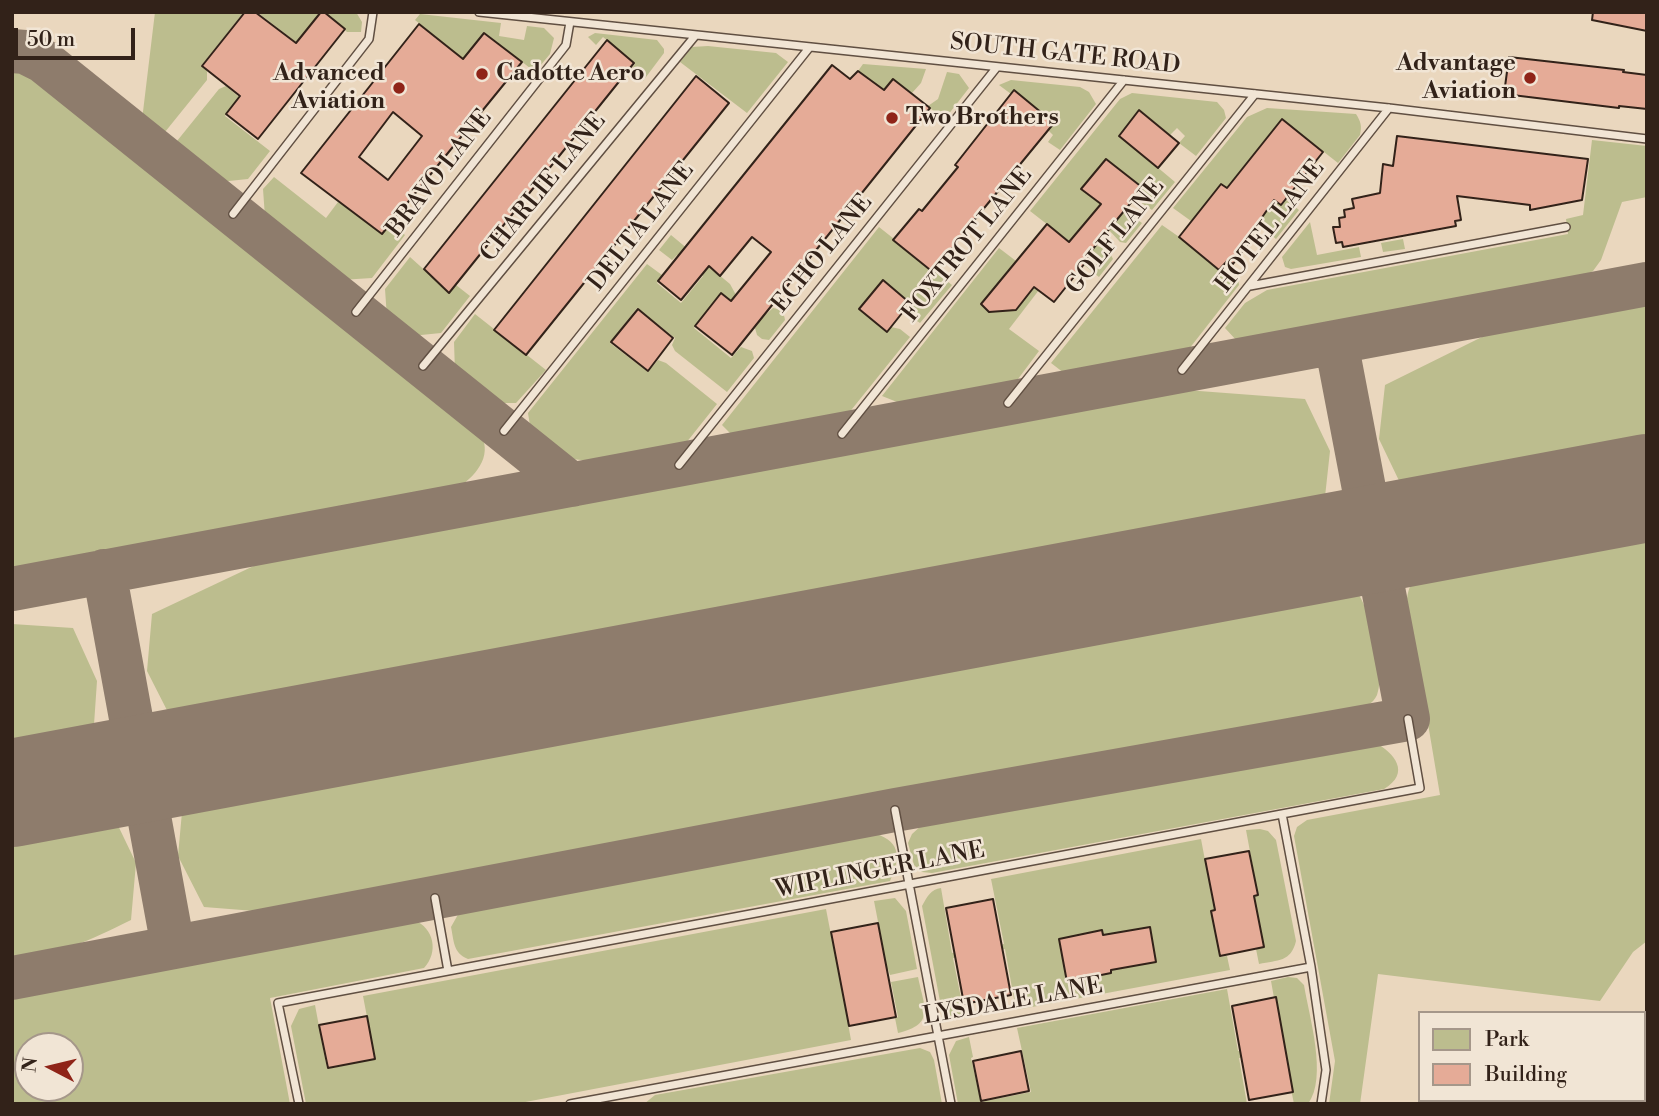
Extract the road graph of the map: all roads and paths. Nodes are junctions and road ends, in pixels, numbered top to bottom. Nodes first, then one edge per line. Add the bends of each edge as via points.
1 (373, 12) edge
2 (479, 12) edge
3 (570, 22) junction
4 (695, 36) junction
5 (809, 47) junction
6 (997, 67) junction
7 (1124, 80) junction
8 (1255, 94) junction
9 (1390, 108) junction
10 (1647, 139) edge
11 (233, 214) dead end
12 (1566, 227) dead end
13 (1249, 286) junction
14 (356, 312) dead end
15 (423, 366) dead end
16 (1182, 370) dead end
17 (1008, 403) dead end
18 (504, 431) dead end
19 (842, 434) dead end
20 (679, 465) dead end
21 (1408, 719) dead end
22 (895, 810) dead end
23 (1282, 814) junction
24 (909, 885) junction
25 (435, 898) dead end
26 (1311, 967) junction
27 (448, 971) junction
28 (938, 1036) junction
29 (626, 1093) junction
30 (299, 1104) edge
31 (570, 1104) edge
32 (628, 1104) edge
33 (951, 1104) edge
34 (1321, 1104) edge

1 - 11 lane via 369,39
2 - 3 lane, SOUTH GATE ROAD
3 - 4 lane, SOUTH GATE ROAD
3 - 14 lane, BRAVO LANE via 566,45
4 - 5 lane, SOUTH GATE ROAD
4 - 15 lane, CHARLIE LANE
5 - 6 lane, SOUTH GATE ROAD
5 - 18 lane, DELTA LANE
6 - 7 lane, SOUTH GATE ROAD
6 - 20 lane, ECHO LANE
7 - 8 lane, SOUTH GATE ROAD
7 - 19 lane, FOXTROT LANE
8 - 9 lane, SOUTH GATE ROAD
8 - 17 lane, GOLF LANE
9 - 10 lane, SOUTH GATE ROAD
9 - 13 lane, HOTEL LANE
12 - 13 lane
13 - 16 lane, HOTEL LANE
21 - 23 lane, WIPLINGER LANE via 1420,788
22 - 24 lane
23 - 24 lane, WIPLINGER LANE
23 - 26 lane
24 - 27 lane, WIPLINGER LANE
24 - 28 lane
25 - 27 lane
26 - 28 lane, LYSDALE LANE
26 - 34 lane via 1326,1070
27 - 30 lane, WIPLINGER LANE via 278,1003
28 - 29 lane, LYSDALE LANE
28 - 33 lane
29 - 31 lane, LYSDALE LANE
29 - 32 lane

